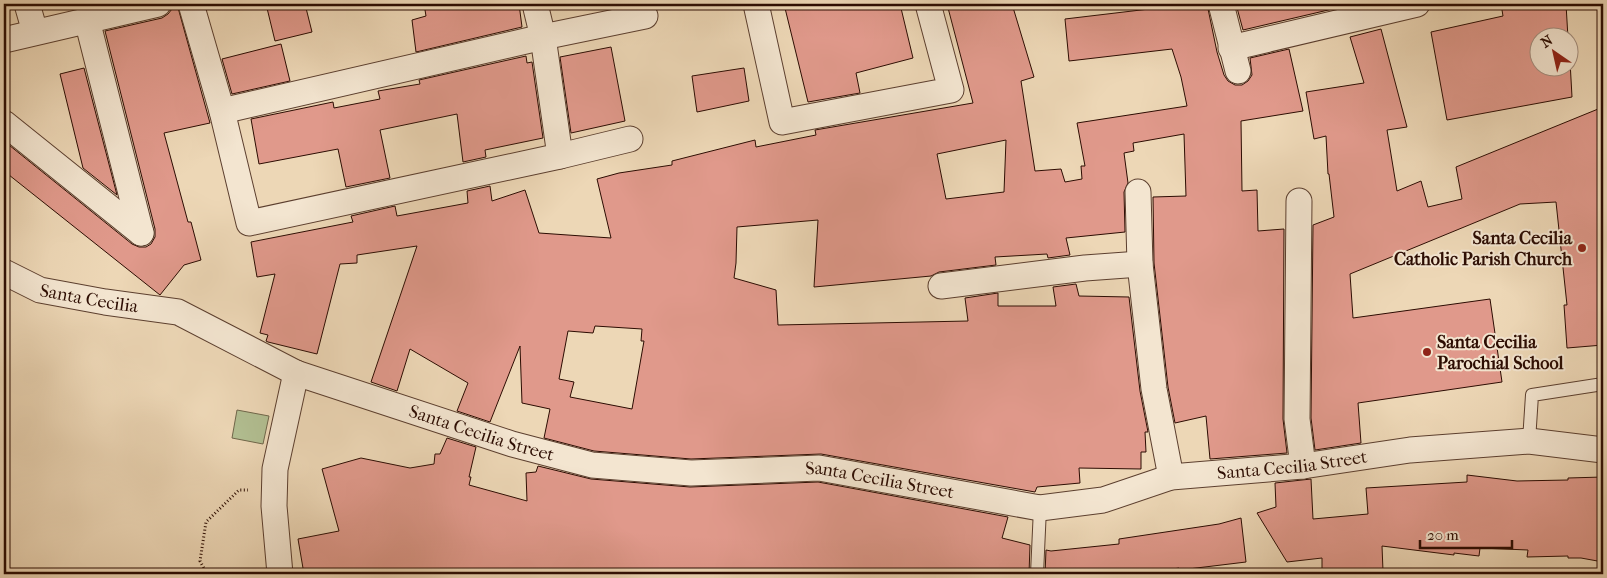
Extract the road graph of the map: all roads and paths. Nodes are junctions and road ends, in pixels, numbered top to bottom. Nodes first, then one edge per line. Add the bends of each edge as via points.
1 (28, 4) edge
2 (158, 4) edge
3 (191, 4) edge
4 (535, 4) edge
5 (756, 4) edge
6 (928, 4) edge
7 (1221, 4) edge
8 (1417, 4) edge
9 (645, 16) dead end
10 (86, 20) junction
11 (35, 32) junction
12 (543, 37) junction
13 (4, 40) edge
14 (1231, 48) junction
15 (1238, 72) dead end
16 (222, 111) junction
17 (4, 123) edge
18 (630, 139) dead end
19 (560, 156) junction
20 (1138, 192) dead end
21 (1299, 202) dead end
22 (1140, 264) junction
23 (4, 272) edge
24 (941, 286) dead end
25 (178, 312) joint
26 (296, 374) junction
27 (1603, 384) edge
28 (1529, 441) junction
29 (1603, 450) edge
30 (1303, 466) junction
31 (1171, 477) junction
32 (274, 490) junction
33 (1040, 508) junction
34 (207, 574) edge
35 (280, 574) edge
36 (1037, 574) edge

1 - 11 street
2 - 10 street
3 - 16 street
4 - 12 street
5 - 6 street via 782,122 951,90
7 - 14 street
8 - 14 street
9 - 12 street
10 - 11 street
10 - 17 street via 141,233
11 - 13 street
12 - 16 street
12 - 19 street
14 - 15 street
16 - 19 street via 249,223
18 - 19 street
20 - 22 street
21 - 30 street via 1297,418
22 - 24 street
22 - 31 street via 1154,389
23 - 25 street, Santa Cecilia via 40,290
25 - 26 street, Santa Cecilia Street
26 - 32 street via 275,469
26 - 33 street, Santa Cecilia Street via 512,444 592,465 691,473 819,468
27 - 28 lane via 1532,395
28 - 29 street, Santa Cecilia Street
28 - 30 street, Santa Cecilia Street via 1410,450
30 - 31 street, Santa Cecilia Street
31 - 33 street, Santa Cecilia Street via 1103,500
32 - 34 path via 239,490 206,522 200,561
32 - 35 street
33 - 36 lane

